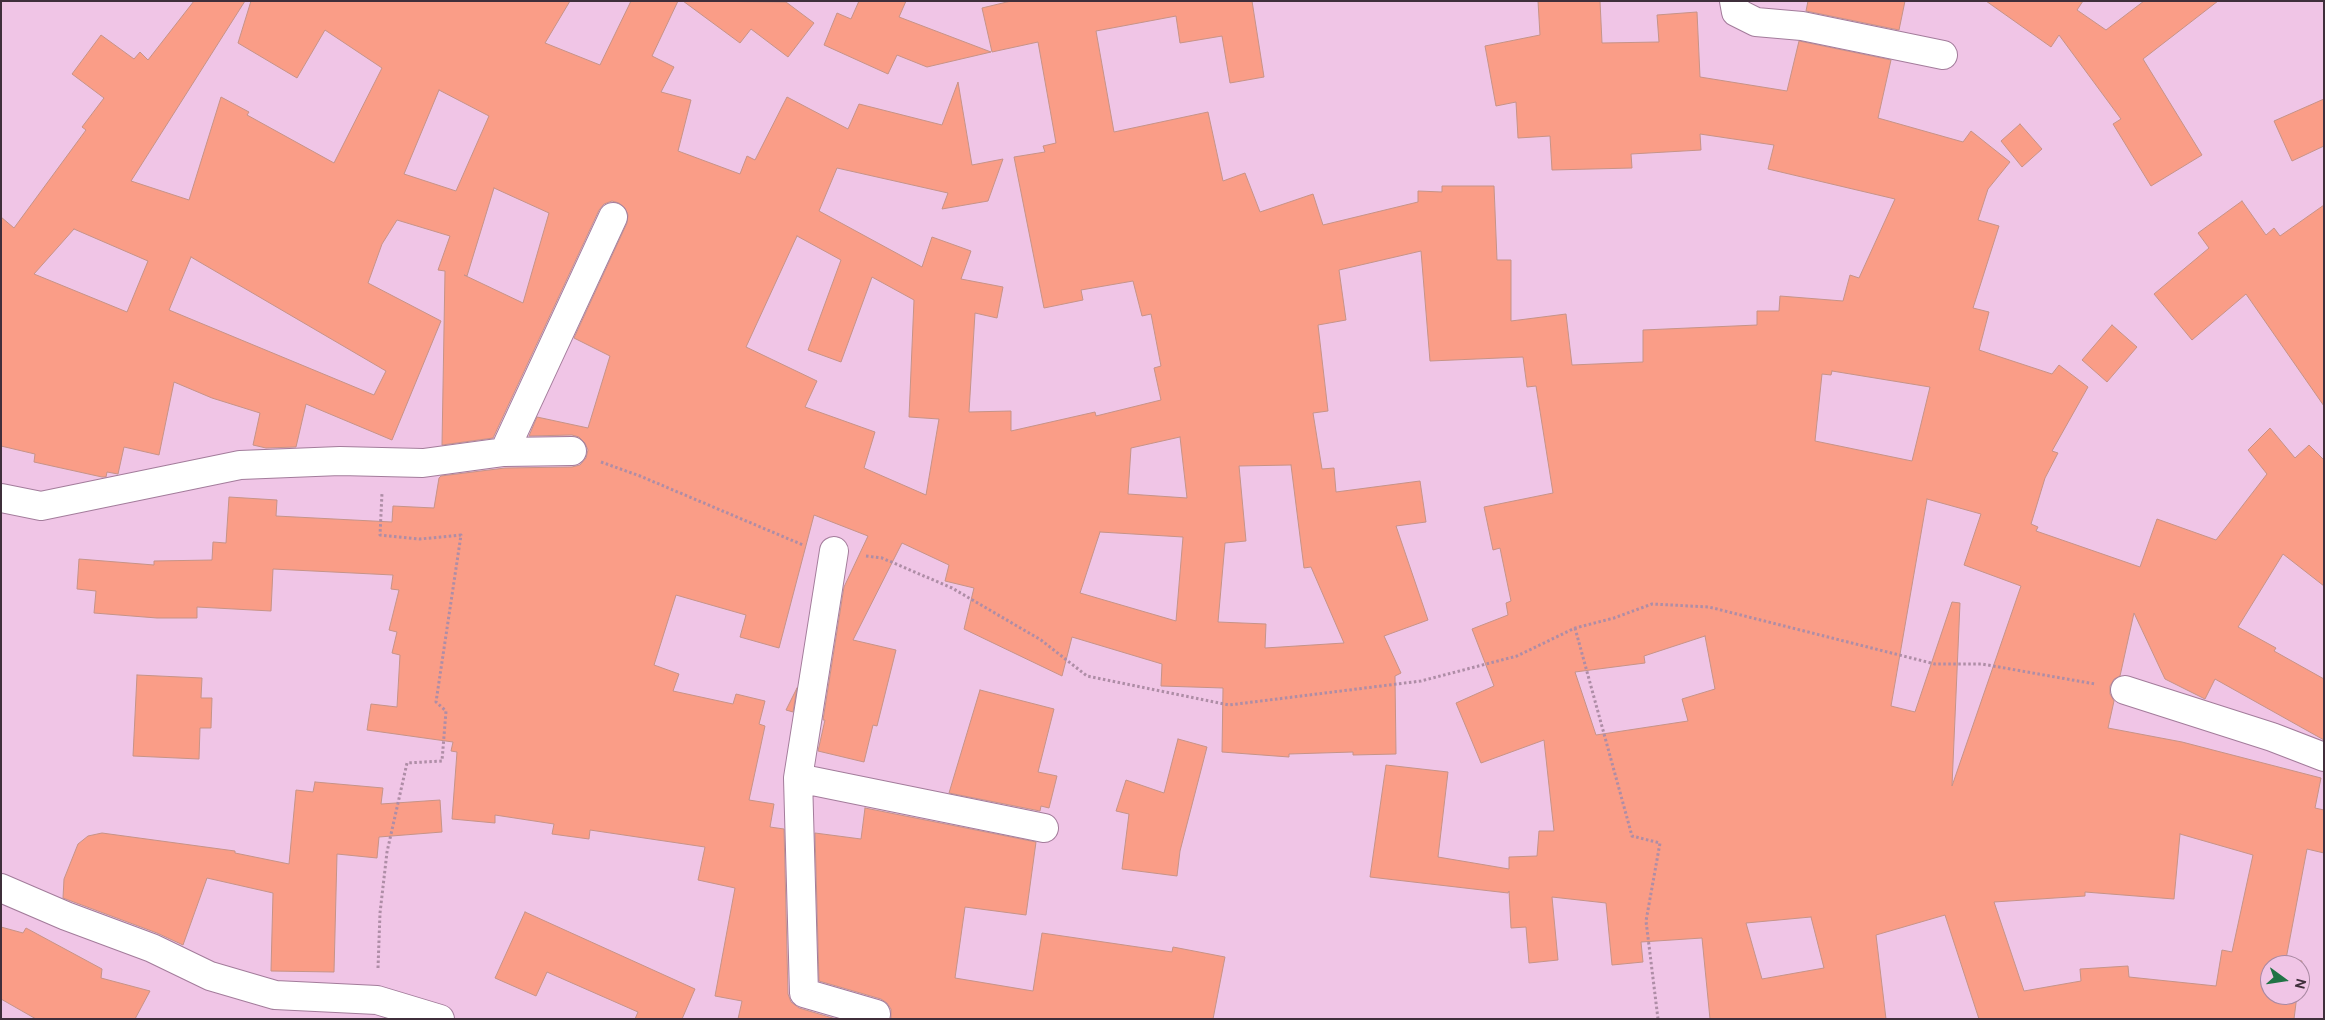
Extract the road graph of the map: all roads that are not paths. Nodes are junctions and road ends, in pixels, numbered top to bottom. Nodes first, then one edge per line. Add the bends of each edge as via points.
1 (1734, 1) edge
2 (1943, 55) dead end
3 (613, 217) dead end
4 (572, 451) road end
5 (504, 452) junction
6 (1, 498) edge
7 (834, 551) road end
8 (2125, 690) road end
9 (2324, 757) edge
10 (798, 778) junction
11 (1044, 828) dead end
12 (1, 888) edge
13 (440, 1019) edge
14 (875, 1019) edge

1 - 2 street via 1736,12 1756,22 1802,26
3 - 5 street
4 - 5 street
5 - 6 street via 423,463 240,464 41,506
7 - 10 street
8 - 9 street
10 - 11 street
10 - 14 street via 804,993 876,1014
12 - 13 street via 152,948 210,976 274,995 377,1000

